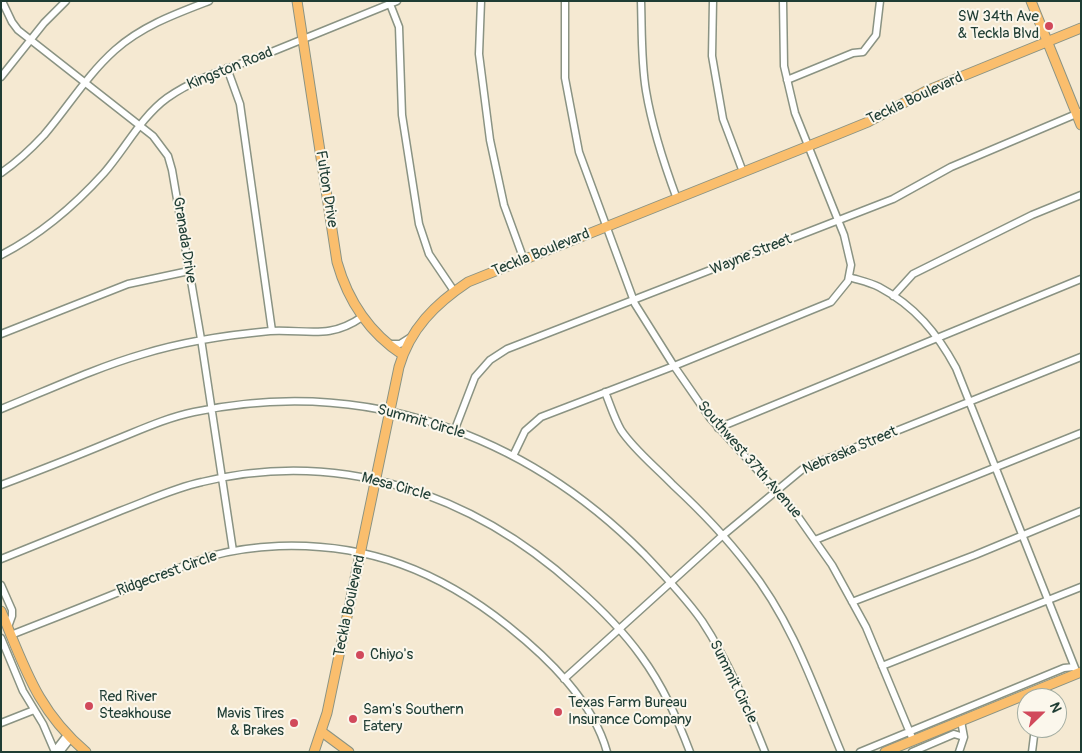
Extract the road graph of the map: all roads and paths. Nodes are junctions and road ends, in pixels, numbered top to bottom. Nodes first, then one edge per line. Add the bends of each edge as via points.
1 (2, 1) edge
2 (66, 1) edge
3 (209, 1) edge
4 (297, 1) edge
5 (397, 1) edge
6 (481, 1) edge
7 (565, 1) edge
8 (642, 1) edge
9 (713, 1) edge
10 (783, 1) edge
11 (880, 1) edge
12 (1032, 1) edge
13 (390, 4) junction
14 (1081, 28) edge
15 (303, 39) junction
16 (31, 40) junction
17 (1048, 42) junction
18 (227, 68) junction
19 (1, 77) edge
20 (787, 80) junction
21 (85, 83) junction
22 (1079, 113) edge
23 (1081, 125) edge
24 (141, 126) junction
25 (808, 146) junction
26 (743, 172) junction
27 (1, 173) edge
28 (1081, 195) edge
29 (677, 199) junction
30 (838, 220) junction
31 (606, 227) junction
32 (1, 255) edge
33 (524, 260) junction
34 (189, 271) junction
35 (849, 277) junction
36 (1081, 279) edge
37 (454, 291) junction
38 (893, 296) junction
39 (634, 301) junction
40 (362, 316) junction
41 (272, 331) junction
42 (1, 334) edge
43 (412, 337) junction
44 (938, 338) junction
45 (201, 339) junction
46 (388, 344) junction
47 (403, 354) junction
48 (1081, 358) edge
49 (674, 366) junction
50 (605, 392) junction
51 (969, 402) junction
52 (1, 409) edge
53 (211, 409) junction
54 (390, 411) junction
55 (718, 428) junction
56 (454, 429) junction
57 (1081, 433) edge
58 (513, 456) junction
59 (996, 468) junction
60 (222, 478) junction
61 (376, 480) junction
62 (1, 485) edge
63 (777, 491) junction
64 (1081, 511) edge
65 (1022, 535) junction
66 (722, 536) junction
67 (815, 540) junction
68 (233, 551) junction
69 (361, 552) junction
70 (1, 559) edge
71 (670, 582) junction
72 (1, 585) edge
73 (1081, 587) edge
74 (1048, 600) junction
75 (852, 602) junction
76 (1, 611) edge
77 (618, 630) junction
78 (10, 631) junction
79 (1, 638) edge
80 (16, 647) junction
81 (4, 652) edge
82 (882, 666) junction
83 (1077, 671) edge
84 (564, 679) junction
85 (1043, 688) edge
86 (1017, 700) edge
87 (34, 710) junction
88 (50, 715) junction
89 (41, 720) junction
90 (962, 721) junction
91 (1, 723) edge
92 (322, 732) junction
93 (911, 736) junction
94 (69, 737) junction
95 (964, 737) junction
96 (1034, 738) edge
97 (57, 752) edge
98 (86, 752) edge
99 (314, 752) edge
100 (349, 752) edge
101 (607, 752) edge
102 (690, 752) edge
103 (765, 752) edge
104 (841, 752) edge
105 (860, 752) edge
106 (885, 752) edge
107 (912, 752) edge
108 (959, 752) edge
109 (1032, 752) edge

1 - 16 street, Granada Drive via 12,22
2 - 16 street
3 - 21 street via 135,35 108,57
4 - 15 main road, Fulton Drive
5 - 13 street, Kingston Road
6 - 33 street via 479,54 490,140 504,205
7 - 31 street, Southwest 37th Avenue via 564,78 579,152
8 - 29 street via 645,90
9 - 26 street via 712,56 716,83 723,118
10 - 20 street
11 - 20 street via 876,35 863,52 853,53
12 - 17 main road
13 - 15 street, Kingston Road
13 - 37 street via 399,27 402,115 419,224 429,254
14 - 17 main road, Teckla Boulevard
15 - 18 street, Kingston Road
15 - 40 main road, Fulton Drive via 337,262 347,293
16 - 19 street
16 - 21 street, Granada Drive
17 - 22 main road
17 - 25 main road, Teckla Boulevard via 926,91 868,122
18 - 24 street, Kingston Road via 166,98
18 - 41 street via 240,104
20 - 25 street
21 - 24 street, Granada Drive
21 - 27 street via 44,134
22 - 23 main road
22 - 30 street, Wayne Street via 951,167 893,199
24 - 32 street, Kingston Road via 70,207
24 - 34 street, Granada Drive via 158,141 168,156
25 - 26 main road, Teckla Boulevard
25 - 30 street
26 - 29 main road, Teckla Boulevard
28 - 38 street via 1032,215 913,274
29 - 31 main road, Teckla Boulevard
30 - 35 street via 850,265
30 - 39 street, Wayne Street
31 - 33 main road, Teckla Boulevard
31 - 39 street, Southwest 37th Avenue
33 - 37 main road, Teckla Boulevard via 468,282
34 - 42 street via 128,284
34 - 45 street, Granada Drive
35 - 38 street via 878,286
35 - 49 street via 831,302
36 - 44 street
37 - 43 main road, Teckla Boulevard via 427,314
38 - 44 street via 911,307
39 - 49 street, Southwest 37th Avenue
39 - 56 street, Wayne Street via 508,349 490,360 475,377
40 - 41 street via 333,331
40 - 46 main road, Fulton Drive
41 - 45 street
43 - 46 street via 400,344
43 - 47 main road, Teckla Boulevard
44 - 51 street via 956,368
44 - 55 street
45 - 52 street via 128,358
45 - 53 street, Granada Drive
46 - 47 main road, Fulton Drive
47 - 54 main road, Teckla Boulevard
48 - 51 street, Nebraska Street
49 - 50 street
49 - 55 street, Southwest 37th Avenue
50 - 58 street via 541,417 526,431
50 - 66 street via 616,420 632,445 688,498
51 - 59 street
51 - 63 street, Nebraska Street via 804,468
53 - 54 street, Summit Circle via 296,401
53 - 60 street, Granada Drive
53 - 62 street, Summit Circle via 176,416
54 - 56 street, Summit Circle
54 - 61 main road, Teckla Boulevard
55 - 63 street, Southwest 37th Avenue
56 - 58 street, Summit Circle
57 - 59 street
58 - 71 street, Summit Circle via 593,509
59 - 65 street
59 - 67 street
60 - 61 street, Mesa Circle via 270,472 319,472
60 - 68 street, Granada Drive
60 - 70 street, Mesa Circle via 175,490
61 - 69 main road, Teckla Boulevard
61 - 77 street, Mesa Circle via 443,500 512,536 558,570
63 - 66 street, Nebraska Street
63 - 67 street, Southwest 37th Avenue
64 - 65 street
65 - 74 street
65 - 75 street
66 - 71 street, Nebraska Street
66 - 104 street via 748,565 779,610 794,638
67 - 75 street, Southwest 37th Avenue
68 - 69 street, Ridgecrest Circle via 306,546
68 - 78 street, Ridgecrest Circle via 189,564
69 - 84 street, Ridgecrest Circle via 415,568 467,596 515,631
69 - 92 main road, Teckla Boulevard
71 - 77 street, Nebraska Street
71 - 103 street, Summit Circle via 701,620 726,660
72 - 78 street via 12,610
73 - 74 street
74 - 82 street
74 - 83 street
75 - 82 street, Southwest 37th Avenue
76 - 78 main road
77 - 84 street, Nebraska Street
77 - 102 street, Mesa Circle via 641,656 668,699
78 - 80 main road
79 - 81 street
80 - 81 street
80 - 88 main road via 32,686
81 - 87 street
82 - 93 street, Southwest 37th Avenue
83 - 85 main road
83 - 93 street via 1064,668
84 - 101 street, Ridgecrest Circle via 592,716
86 - 90 main road
87 - 89 street
87 - 91 street
88 - 89 street
88 - 94 main road
89 - 97 street
90 - 93 main road
90 - 95 street
92 - 99 main road, Teckla Boulevard
92 - 100 main road
93 - 105 street
93 - 106 main road
94 - 97 street via 56,748
94 - 98 main road
95 - 107 street via 954,734
95 - 108 street
96 - 109 street

